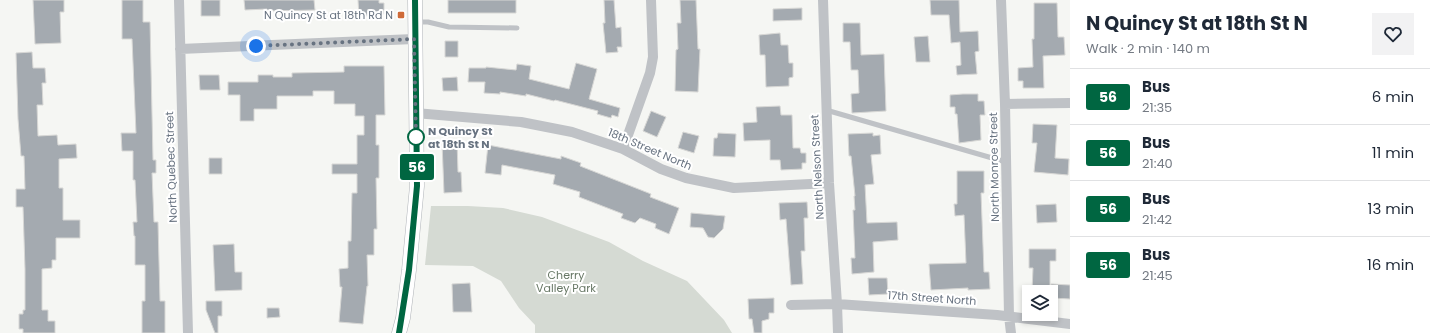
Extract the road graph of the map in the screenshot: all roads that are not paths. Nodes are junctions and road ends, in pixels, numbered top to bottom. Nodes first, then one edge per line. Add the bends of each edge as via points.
1 (179, 0) edge
2 (415, 0) edge
3 (651, 0) edge
4 (823, 0) edge
5 (1001, 0) edge
6 (414, 22) junction
7 (517, 28) dead end
8 (414, 39) junction
9 (180, 49) junction
10 (1070, 103) edge
11 (1005, 104) junction
12 (826, 110) junction
13 (416, 113) junction
14 (623, 149) junction
15 (1006, 162) junction
16 (829, 184) junction
17 (837, 304) junction
18 (791, 305) dead end
19 (1009, 316) junction
20 (1070, 324) edge
21 (188, 333) edge
22 (399, 333) edge
23 (838, 333) edge
24 (1011, 333) edge

1 - 9 street, North Quebec Street
2 - 6 main road
3 - 14 street via 653,57 650,73
4 - 12 street, North Nelson Street
5 - 11 street, North Monroe Street
6 - 7 lane via 449,27
6 - 8 main road
8 - 9 street
8 - 13 main road
9 - 21 street, North Quebec Street
10 - 11 street
11 - 15 street, North Monroe Street
12 - 15 lane
12 - 16 street, North Nelson Street
13 - 14 street, 18th Street North via 521,122 572,132
13 - 22 main road via 415,214
14 - 16 street, 18th Street North via 661,169 686,178 734,188
15 - 19 street, North Monroe Street
16 - 17 street, North Nelson Street
17 - 18 street, 17th Street North
17 - 19 street, 17th Street North
17 - 23 street, North Nelson Street
19 - 20 street, 17th Street North
19 - 24 street, North Monroe Street

